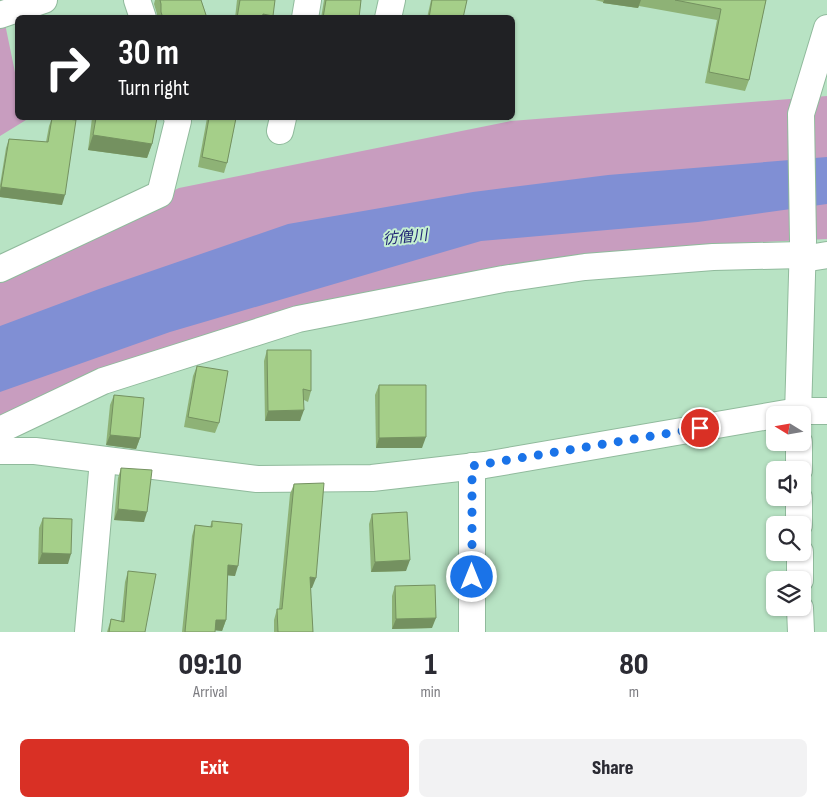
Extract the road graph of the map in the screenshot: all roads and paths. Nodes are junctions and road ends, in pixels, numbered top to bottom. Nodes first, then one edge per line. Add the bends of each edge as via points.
1 (44, 0) edge
2 (137, 0) edge
3 (308, 0) edge
4 (392, 0) edge
5 (0, 15) edge
6 (142, 15) edge
7 (306, 15) edge
8 (389, 15) edge
9 (827, 28) edge
10 (178, 120) edge
11 (811, 250) edge
12 (0, 268) edge
13 (799, 406) edge
14 (827, 411) edge
15 (811, 412) edge
16 (766, 418) edge
17 (0, 430) edge
18 (0, 451) edge
19 (103, 460) junction
20 (472, 466) junction
21 (800, 616) edge
22 (88, 632) edge
23 (472, 632) edge
24 (800, 632) edge

1 - 5 street
2 - 6 street
3 - 7 street
4 - 8 street
9 - 11 street via 801,114
10 - 12 street via 160,194
11 - 13 street
11 - 17 street via 585,266 298,318 103,382
14 - 15 street
16 - 20 street
18 - 19 street via 35,451
19 - 20 street via 257,480 372,478
19 - 22 street
20 - 23 street
21 - 24 street

